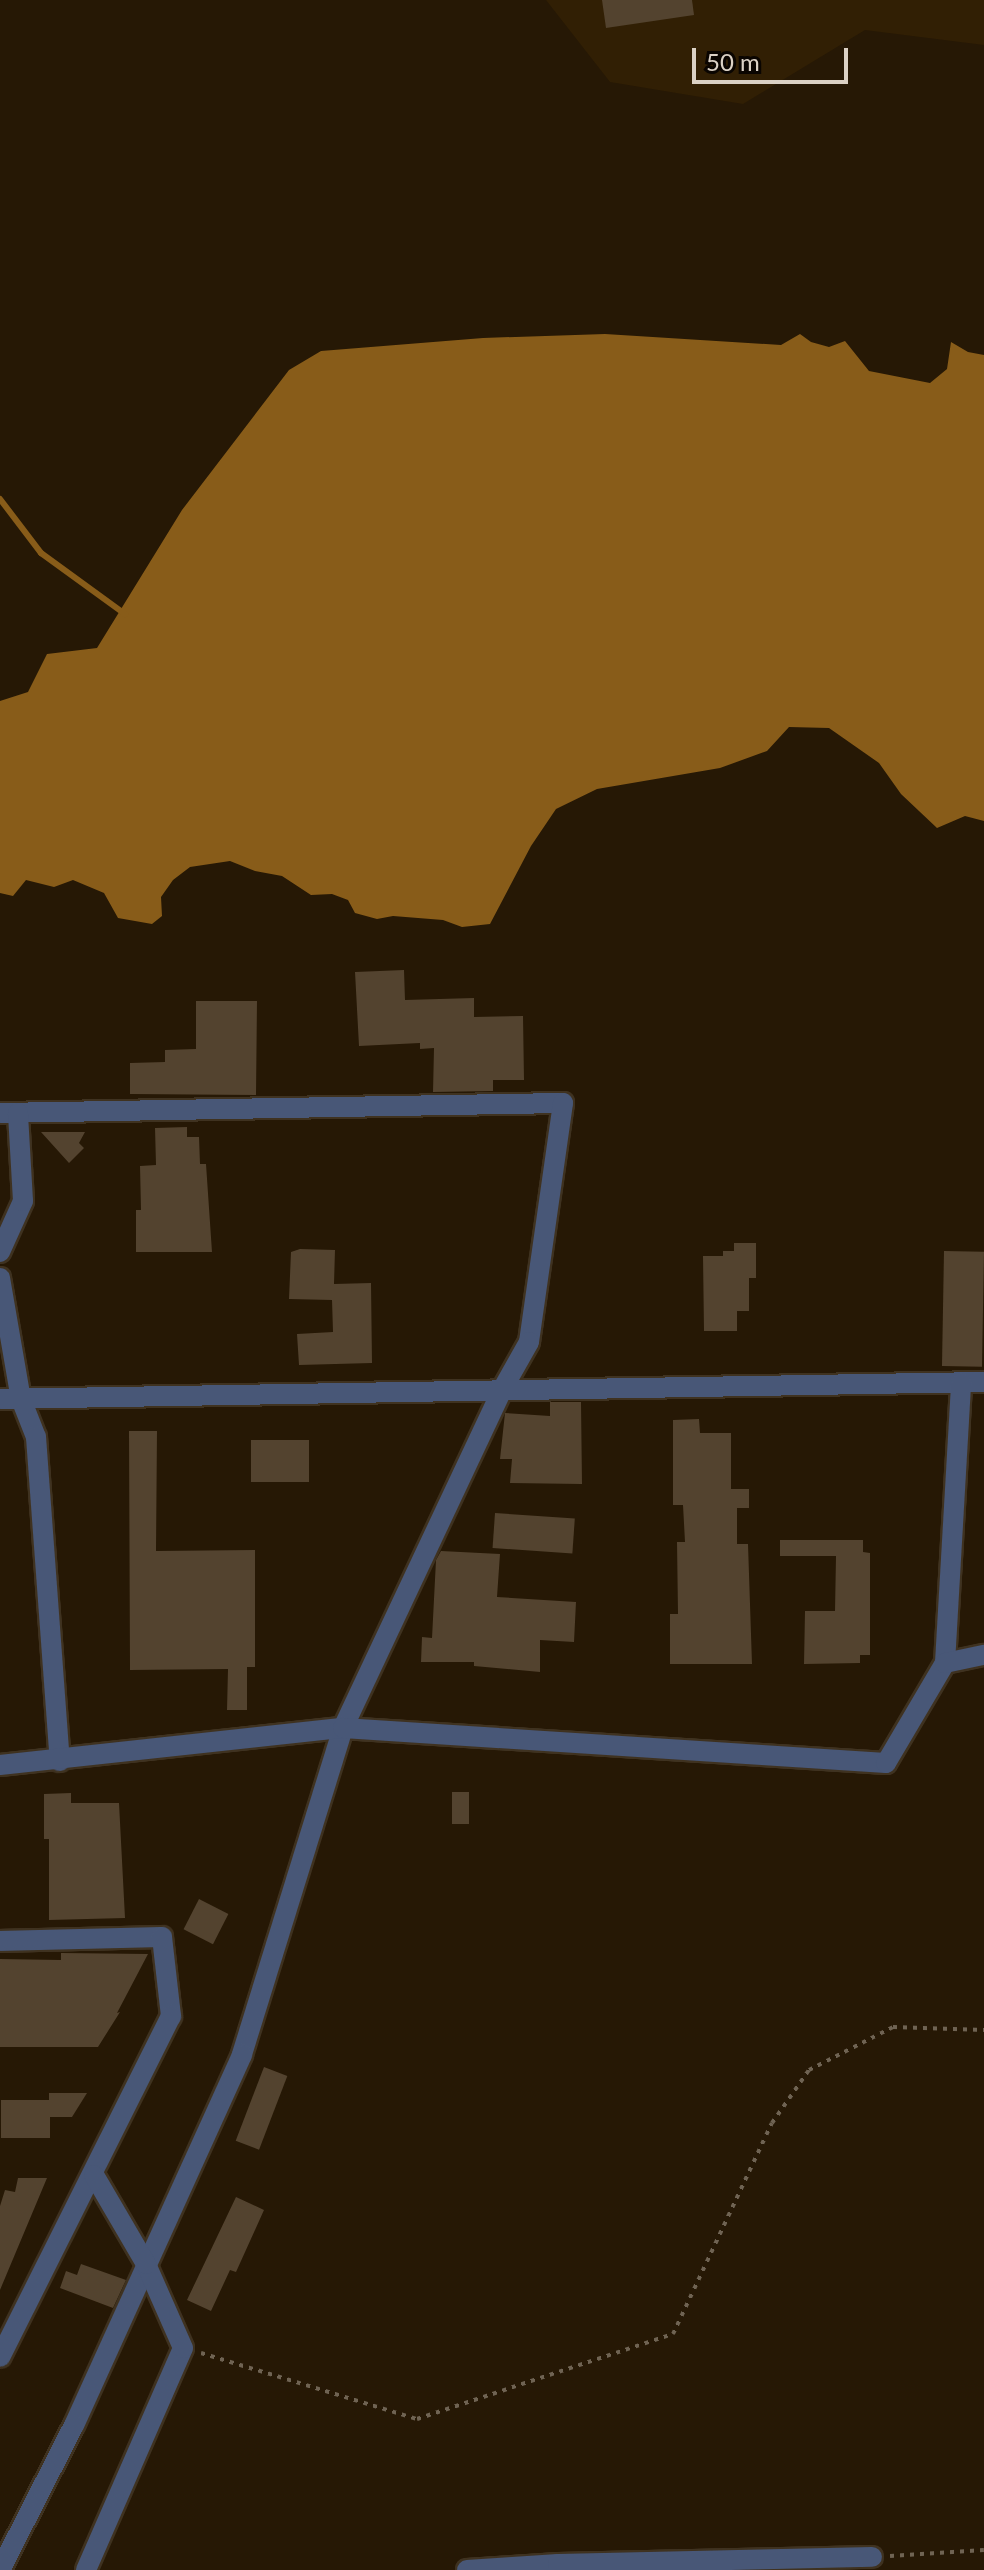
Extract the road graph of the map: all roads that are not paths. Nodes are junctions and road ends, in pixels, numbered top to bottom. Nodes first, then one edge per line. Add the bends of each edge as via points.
1 (9, 1113) edge
2 (0, 1252) edge
3 (0, 1278) edge
4 (984, 1382) edge
5 (961, 1383) junction
6 (502, 1390) junction
7 (0, 1399) edge
8 (21, 1399) junction
9 (984, 1655) edge
10 (945, 1663) junction
11 (343, 1728) junction
12 (60, 1761) junction
13 (0, 1765) edge
14 (0, 1941) edge
15 (94, 2175) junction
16 (146, 2264) junction
17 (0, 2357) edge
18 (872, 2557) road end
19 (0, 2570) edge
20 (86, 2570) edge
21 (467, 2570) edge

1 - 2 street via 23,1201
1 - 6 street via 563,1103 529,1342
3 - 8 street
4 - 5 street
5 - 6 street
5 - 10 street
6 - 8 street
6 - 11 street
7 - 8 street
8 - 12 street via 36,1437
9 - 10 street
10 - 11 street via 886,1763
11 - 12 street
11 - 16 street via 242,2055
12 - 13 street
14 - 15 street via 162,1937 171,2016
15 - 16 street
15 - 17 street
16 - 19 street via 74,2425
16 - 20 street via 183,2348
18 - 21 street

